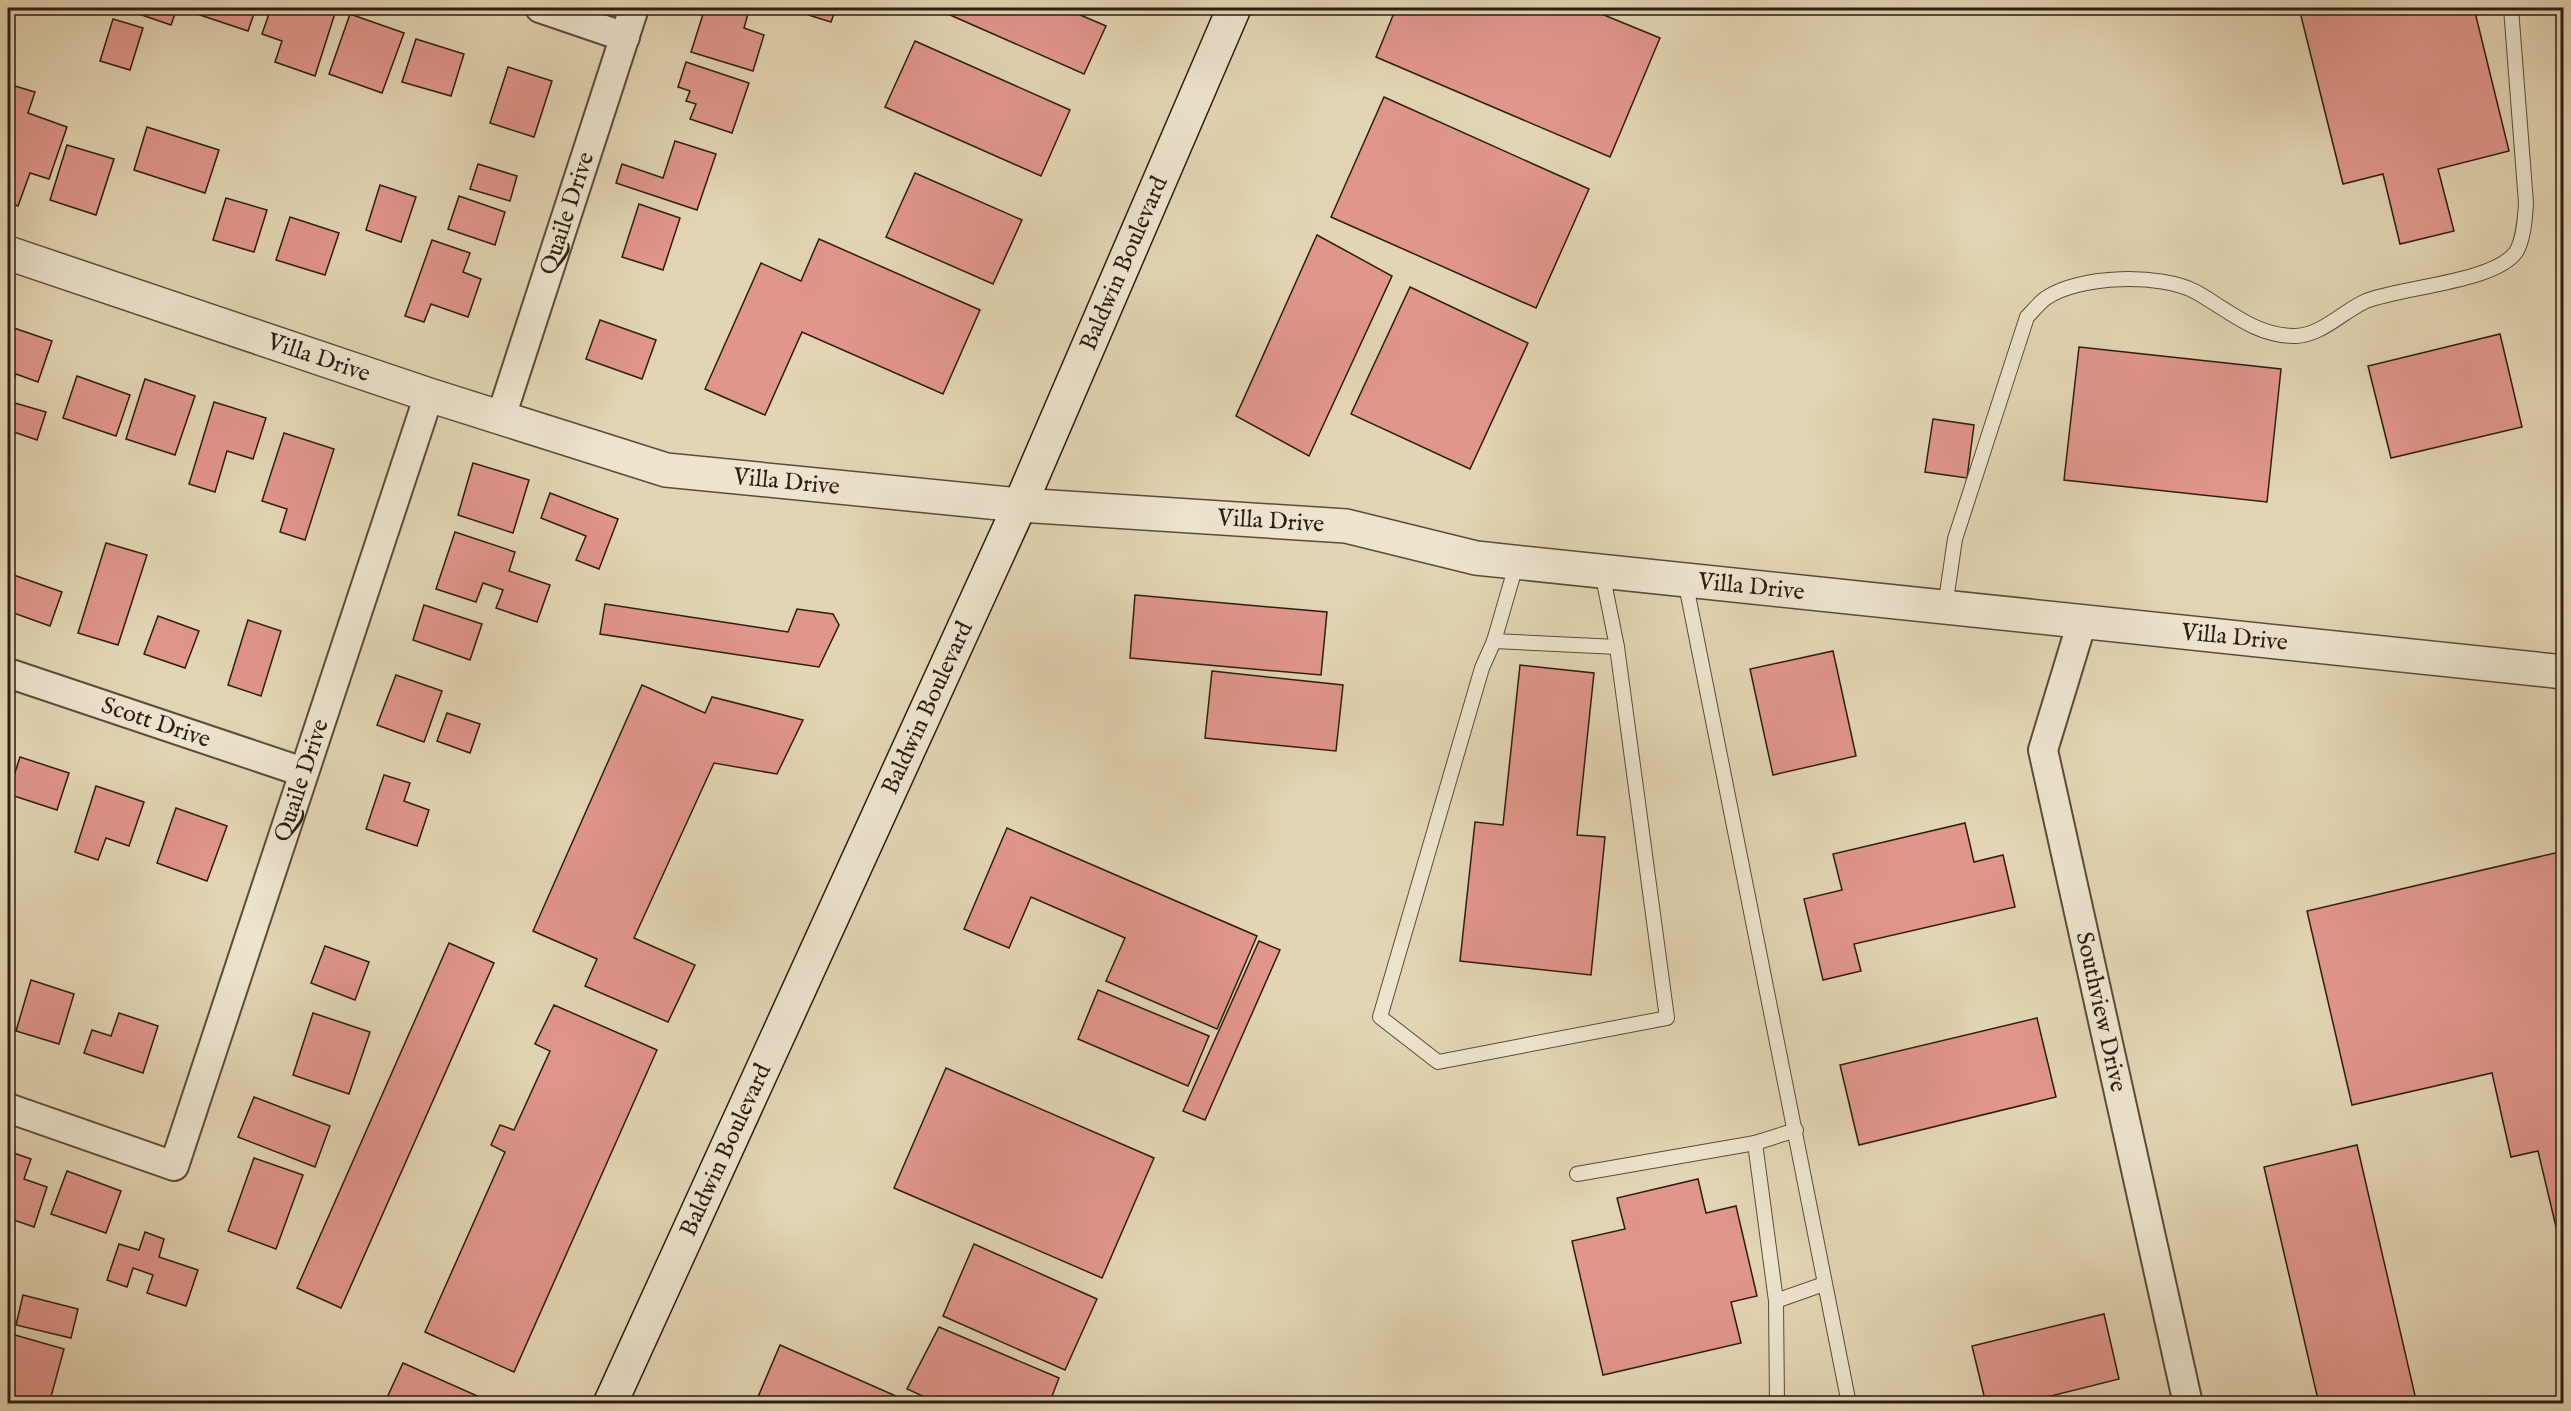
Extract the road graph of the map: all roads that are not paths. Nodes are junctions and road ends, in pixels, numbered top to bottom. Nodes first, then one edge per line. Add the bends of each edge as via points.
1 (540, 8) edge
2 (634, 8) edge
3 (1234, 8) edge
4 (2511, 8) edge
5 (625, 37) junction
6 (8, 253) edge
7 (429, 395) junction
8 (501, 417) junction
9 (1020, 505) junction
10 (1517, 562) junction
11 (1602, 572) junction
12 (1685, 580) junction
13 (1945, 607) junction
14 (2082, 622) junction
15 (1494, 641) junction
16 (1617, 646) junction
17 (2564, 672) edge
18 (8, 673) edge
19 (303, 772) junction
20 (8, 1108) edge
21 (1796, 1130) junction
22 (1755, 1143) junction
23 (1577, 1174) dead end
24 (1824, 1284) junction
25 (1776, 1301) junction
26 (1849, 1401) edge
27 (610, 1404) edge
28 (1776, 1404) edge
29 (1834, 1404) edge
30 (2187, 1404) edge

1 - 5 street
2 - 5 street, Quaile Drive
3 - 9 street, Baldwin Boulevard
4 - 13 lane via 2526,203 2516,252 2489,270 2366,301 2315,331 2295,337 2261,332 2194,291 2168,281 2120,280 2074,286 2046,298 2027,317 2023,328 1955,539
5 - 8 street, Quaile Drive
6 - 7 street, Villa Drive
7 - 8 street, Villa Drive
7 - 19 street, Quaile Drive
8 - 9 street, Villa Drive via 666,470
9 - 10 street, Villa Drive via 1346,526 1476,558
9 - 27 street, Baldwin Boulevard
10 - 11 street, Villa Drive
10 - 15 lane
11 - 12 street, Villa Drive
11 - 16 lane
12 - 13 street, Villa Drive
12 - 21 lane
13 - 14 street, Villa Drive
14 - 17 street, Villa Drive
14 - 30 street, Southview Drive via 2043,750
15 - 16 lane
15 - 16 lane via 1479,679 1380,1017 1438,1062 1666,1018
18 - 19 street, Scott Drive
19 - 20 street, Quaile Drive via 174,1166
21 - 22 lane
21 - 24 lane
22 - 23 lane
22 - 25 lane
24 - 25 lane
24 - 26 lane
25 - 28 lane
26 - 29 lane

